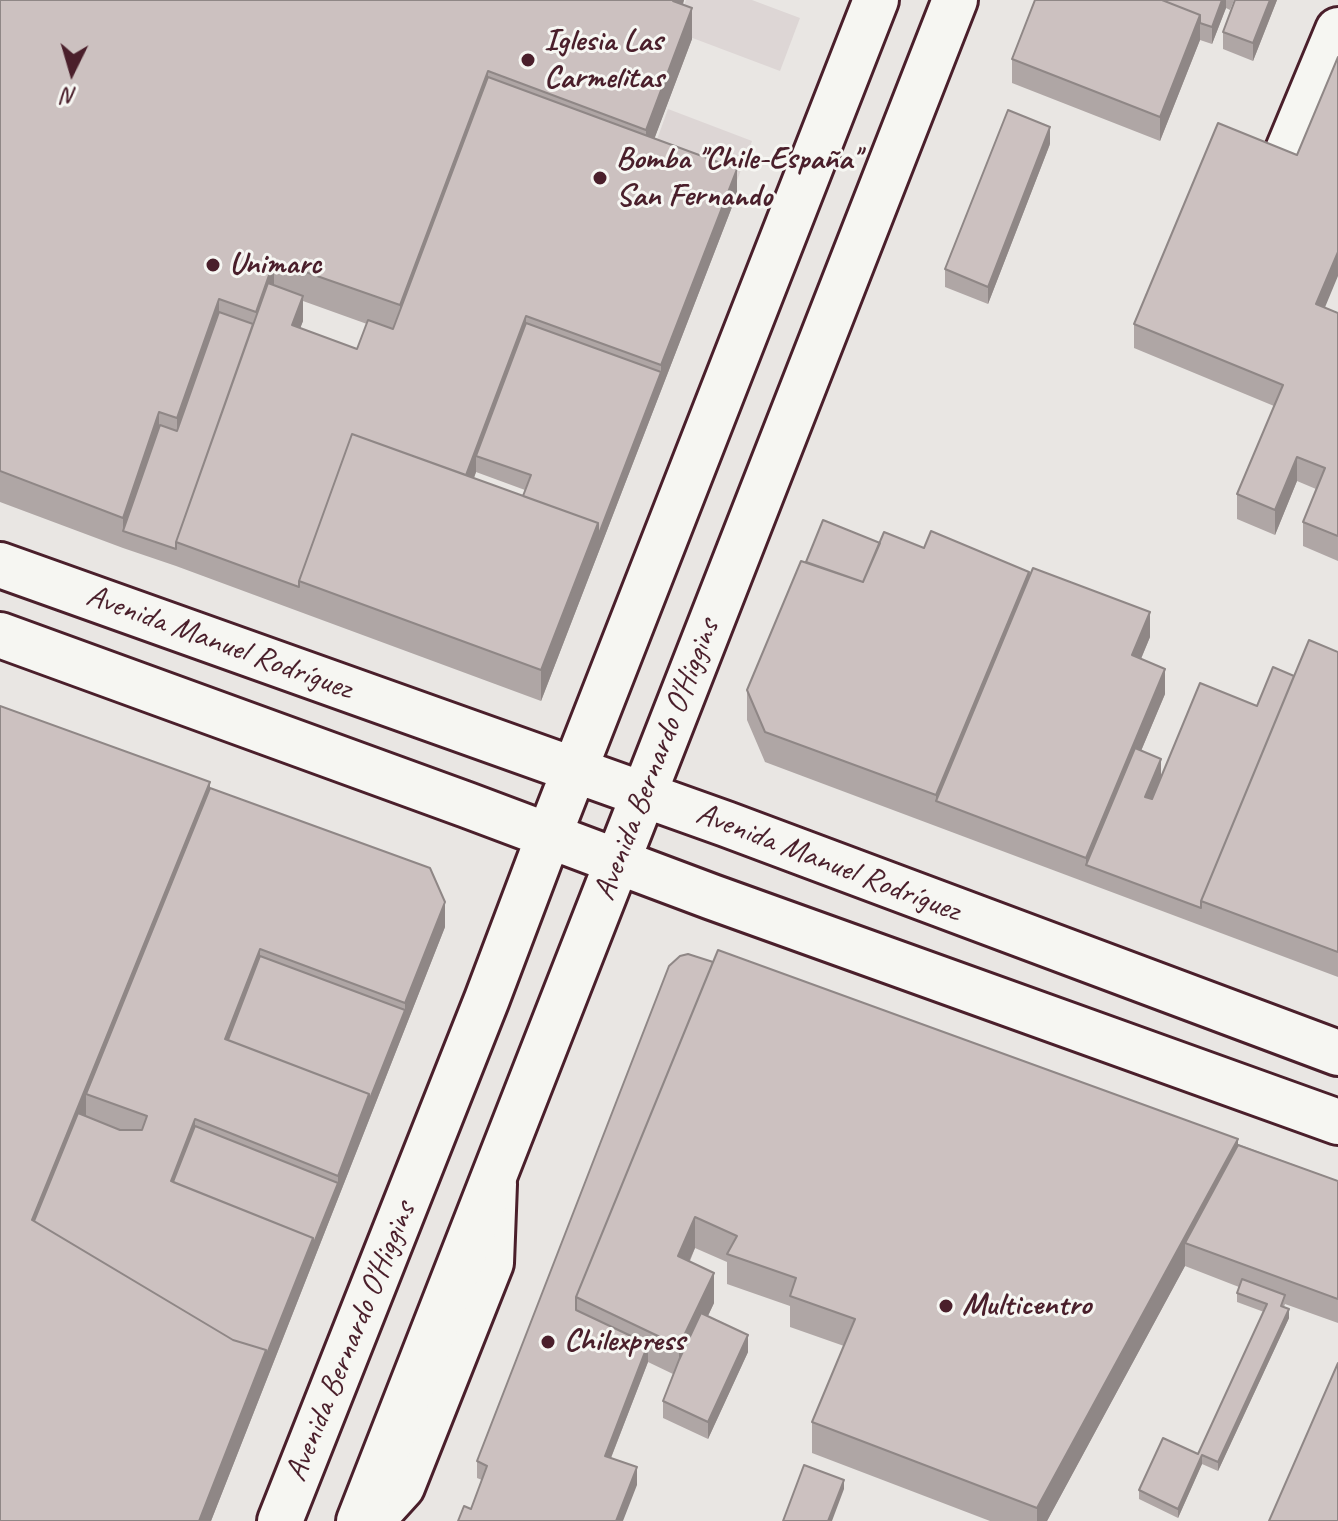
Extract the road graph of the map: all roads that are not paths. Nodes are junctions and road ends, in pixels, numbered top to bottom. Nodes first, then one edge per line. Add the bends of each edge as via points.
1 (876, 0) edge
2 (955, 0) edge
3 (1338, 30) edge
4 (1283, 162) edge
5 (0, 565) edge
6 (0, 635) edge
7 (575, 770) junction
8 (644, 795) junction
9 (549, 835) junction
10 (618, 861) junction
11 (1338, 1053) edge
12 (1338, 1122) edge
13 (494, 1178) junction
14 (280, 1521) edge
15 (359, 1521) edge
16 (371, 1521) edge

1 - 7 main road, Avenida Bernardo O'Higgins
2 - 8 main road, Avenida Bernardo O'Higgins
3 - 4 main road
5 - 7 main road, Avenida Manuel Rodríguez
6 - 9 main road
7 - 8 main road, Avenida Manuel Rodríguez
7 - 9 main road, Avenida Bernardo O'Higgins
8 - 10 main road, Avenida Bernardo O'Higgins
8 - 11 main road, Avenida Manuel Rodríguez
9 - 10 main road
9 - 14 main road, Avenida Bernardo O'Higgins
10 - 12 main road
10 - 13 main road, Avenida Bernardo O'Higgins
13 - 15 main road, Avenida Bernardo O'Higgins
13 - 16 main road via 491,1263 402,1487

